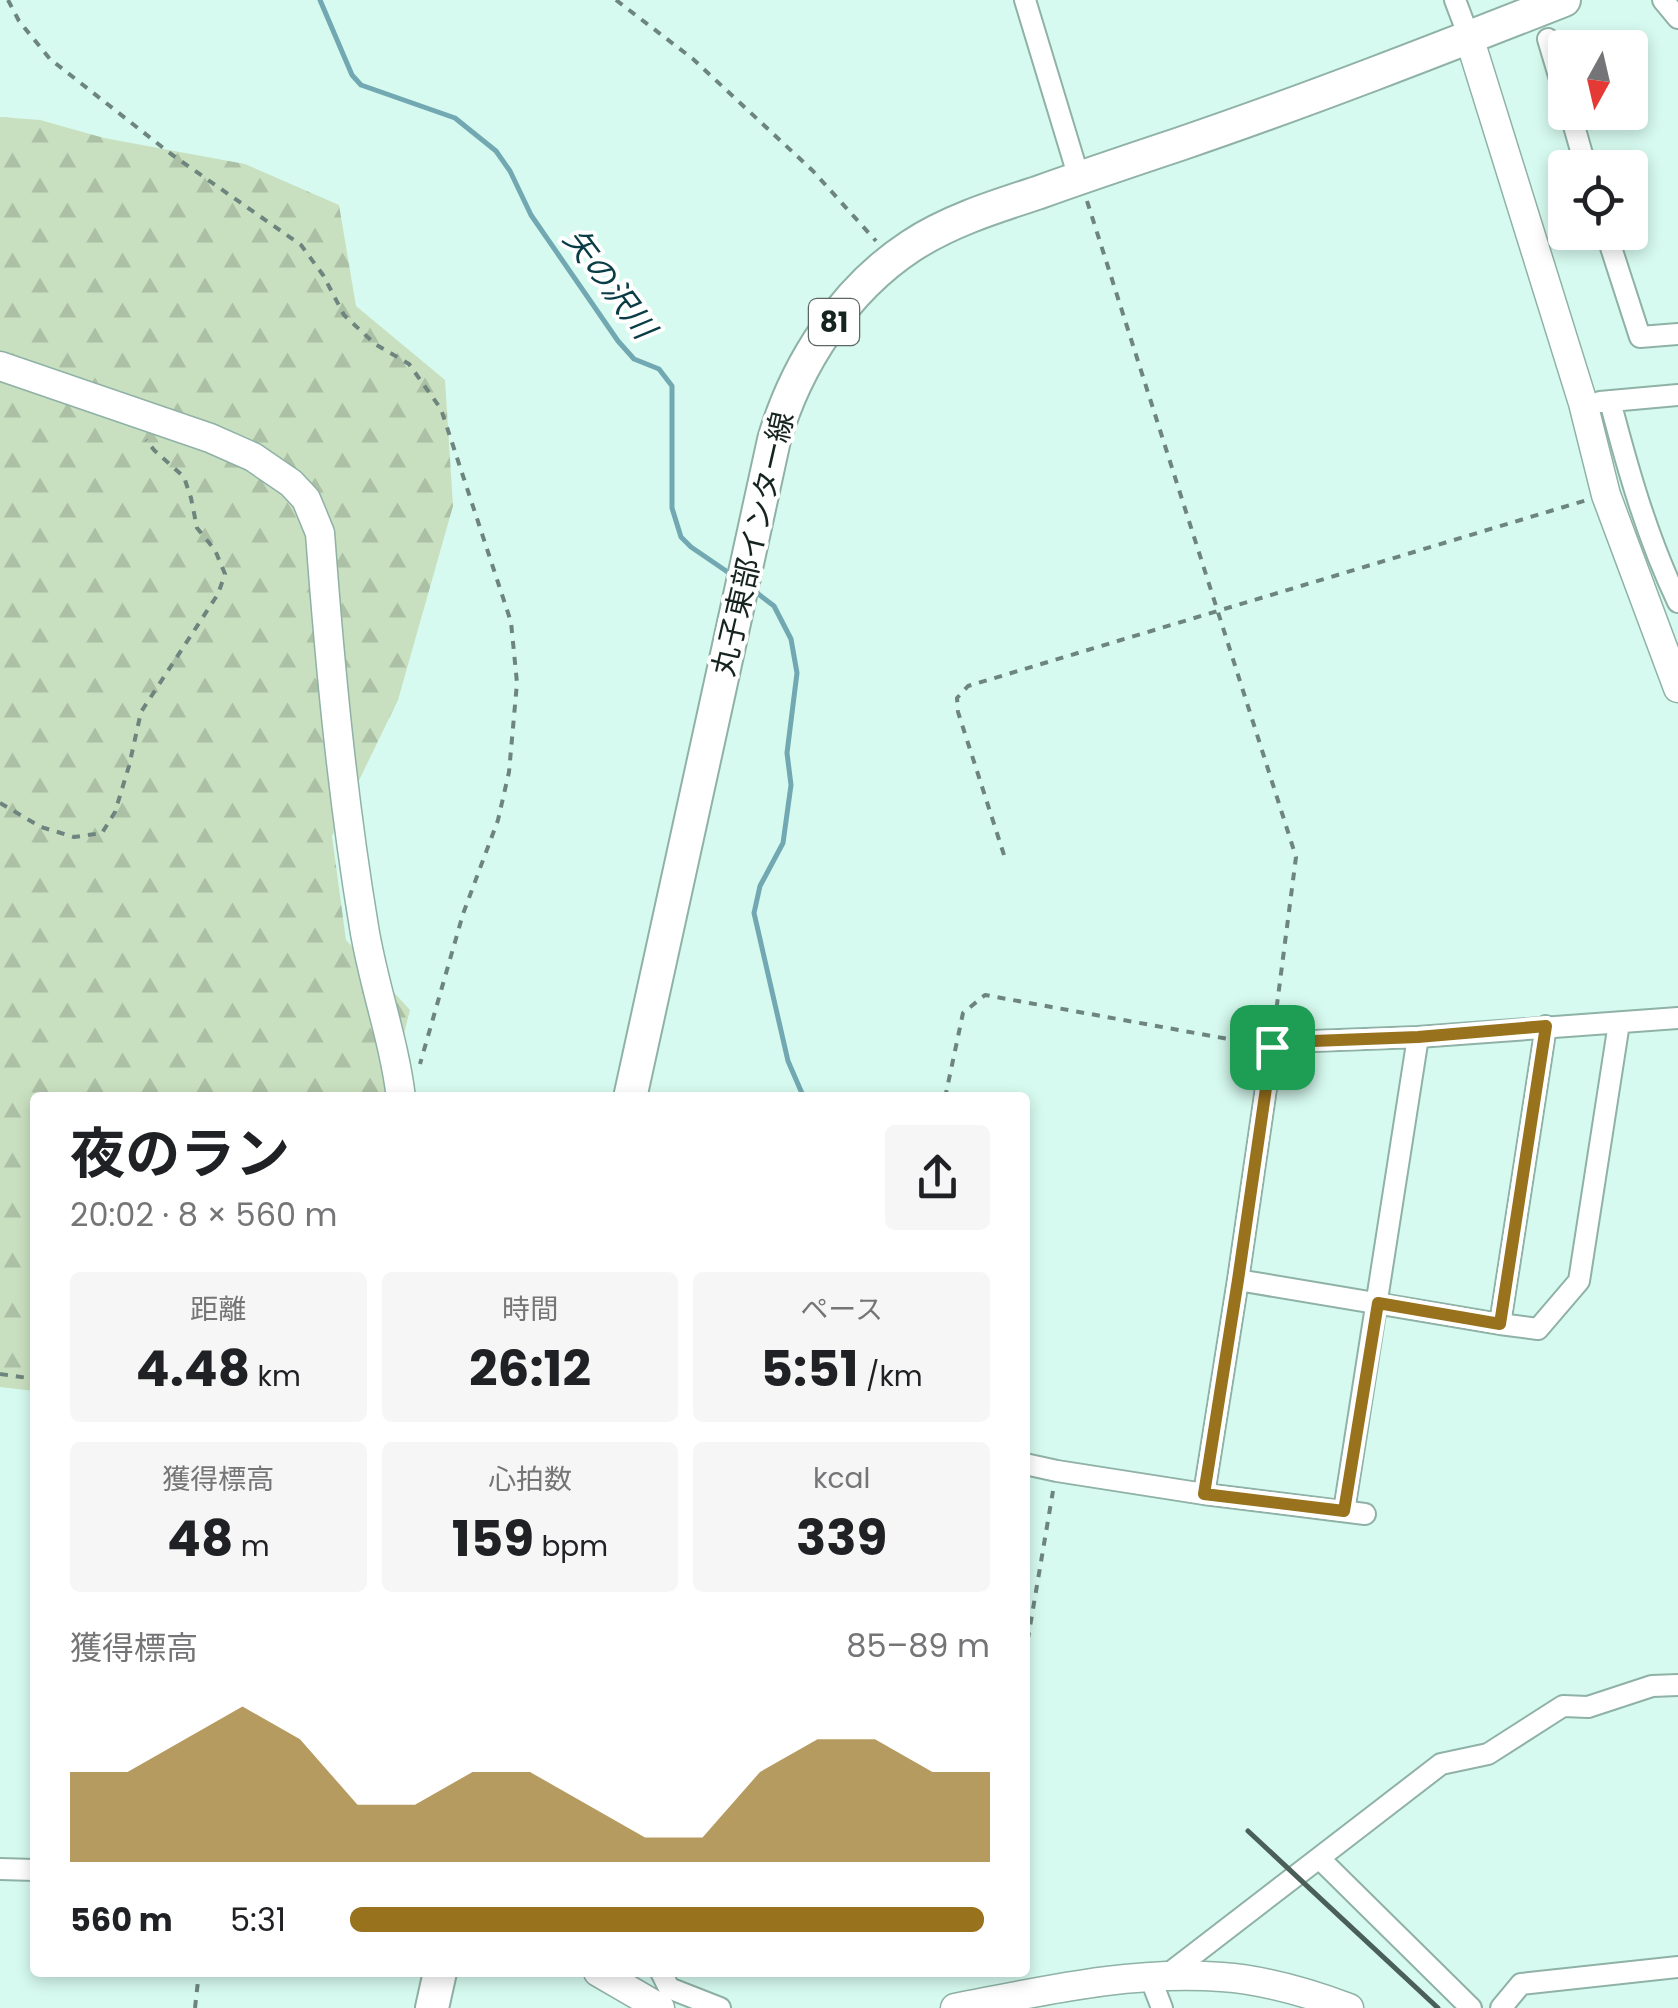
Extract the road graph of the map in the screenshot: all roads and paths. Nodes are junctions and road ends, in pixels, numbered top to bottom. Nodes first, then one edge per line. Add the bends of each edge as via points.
1 (8, 0) edge
2 (616, 0) edge
3 (1026, 0) edge
4 (1455, 0) edge
5 (1564, 0) edge
6 (1663, 0) edge
7 (1678, 18) edge
8 (1468, 37) junction
9 (1079, 178) junction
10 (1612, 250) edge
11 (892, 260) junction
12 (1678, 334) edge
13 (0, 366) edge
14 (1678, 396) edge
15 (1596, 402) junction
16 (141, 414) junction
17 (1606, 495) junction
18 (1678, 602) edge
19 (1217, 610) junction
20 (1678, 688) edge
21 (0, 803) edge
22 (1004, 854) dead end
23 (1678, 1018) edge
24 (1619, 1023) junction
25 (1546, 1026) junction
26 (1418, 1037) junction
27 (1272, 1047) junction
28 (420, 1063) dead end
29 (400, 1092) edge
30 (631, 1092) edge
31 (947, 1092) edge
32 (1238, 1280) junction
33 (1378, 1303) junction
34 (1500, 1324) junction
35 (0, 1374) edge
36 (30, 1378) edge
37 (1030, 1465) edge
38 (1057, 1471) junction
39 (1204, 1494) junction
40 (1030, 1627) edge
41 (1678, 1685) edge
42 (1319, 1858) junction
43 (0, 1869) edge
44 (30, 1870) edge
45 (1678, 1966) edge
46 (1158, 1976) junction
47 (198, 1977) edge
48 (439, 1977) edge
49 (607, 1977) edge
50 (663, 1977) edge
51 (195, 2008) edge
52 (432, 2008) edge
53 (660, 2008) edge
54 (720, 2008) edge
55 (955, 2008) edge
56 (1162, 2008) edge
57 (1349, 2008) edge
58 (1472, 2008) edge
59 (1501, 2008) edge

1 - 28 path via 50,59 301,245 344,314 409,364 441,409 511,622 518,683 498,820
2 - 11 path via 800,158
3 - 9 street
4 - 8 street
5 - 8 main road, 丸子東部インター線 / 81
6 - 7 street
8 - 9 main road, 丸子東部インター線 / 81
8 - 15 street
9 - 11 main road, 丸子東部インター線 / 81 via 968,217
9 - 19 path
10 - 12 street via 1640,337
11 - 30 main road, 丸子東部インター線 / 81 via 829,328 779,422
13 - 16 street
14 - 15 street
15 - 17 street
15 - 18 street
16 - 21 path via 141,433 184,477 197,528 225,574 218,594 141,712 115,812 102,832 74,837
16 - 29 street via 254,458 292,483 320,533 346,816
17 - 19 path
17 - 20 street
19 - 22 path via 968,686 958,698 958,712
19 - 27 path via 1296,857
23 - 24 street
24 - 25 street
24 - 34 street via 1579,1281 1538,1329
25 - 26 street
25 - 34 street
26 - 27 street
26 - 33 street
27 - 31 path via 985,995 963,1012
27 - 32 street
32 - 33 street
32 - 39 street
33 - 34 street
33 - 39 street via 1354,1512
35 - 36 path
37 - 38 street
38 - 39 street
38 - 40 path
41 - 42 street via 1652,1686 1588,1708 1563,1706 1488,1754 1441,1764
42 - 46 street
42 - 58 street
43 - 44 street
45 - 59 street via 1521,1984
46 - 55 street via 1080,1983
46 - 56 street
46 - 57 street via 1226,1977
47 - 51 path
48 - 52 main road
49 - 53 street
50 - 54 street via 669,1988

